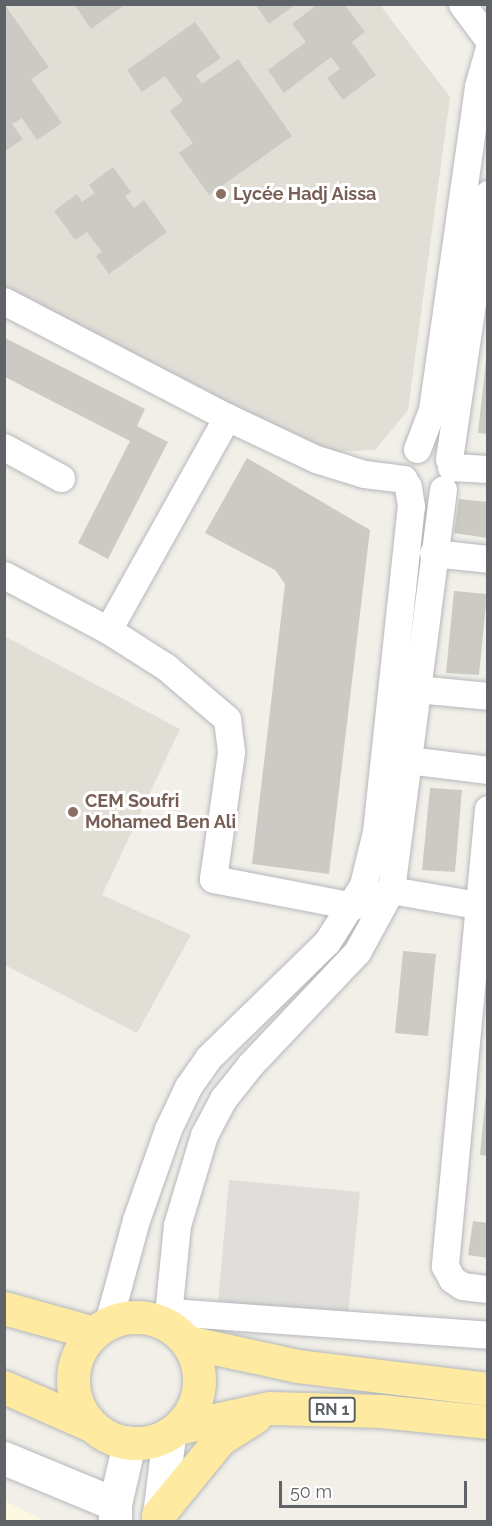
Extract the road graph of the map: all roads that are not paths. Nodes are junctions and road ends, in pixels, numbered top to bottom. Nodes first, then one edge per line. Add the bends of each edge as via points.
1 (462, 4) edge
2 (488, 39) edge
3 (488, 51) edge
4 (488, 194) edge
5 (4, 301) edge
6 (226, 417) junction
7 (4, 447) edge
8 (417, 449) junction
9 (488, 469) edge
10 (448, 472) junction
11 (61, 478) dead end
12 (406, 483) junction
13 (433, 553) junction
14 (488, 559) edge
15 (4, 575) edge
16 (108, 630) junction
17 (417, 689) junction
18 (488, 696) edge
19 (408, 760) junction
20 (488, 770) edge
21 (488, 809) edge
22 (391, 890) junction
23 (353, 906) junction
24 (482, 907) edge
25 (478, 1019) edge
26 (488, 1289) edge
27 (4, 1308) edge
28 (175, 1326) junction
29 (101, 1328) junction
30 (488, 1335) edge
31 (4, 1387) edge
32 (488, 1389) edge
33 (270, 1408) junction
34 (488, 1422) edge
35 (91, 1425) junction
36 (174, 1432) junction
37 (129, 1443) junction
38 (4, 1458) edge
39 (115, 1513) edge
40 (158, 1518) edge

1 - 2 street
3 - 8 street via 478,86 432,410
4 - 10 street
5 - 6 street
6 - 12 street via 340,468
6 - 16 street
7 - 11 street
8 - 10 street via 438,449
8 - 12 street via 403,465
9 - 10 street
10 - 12 street via 429,495
10 - 13 street
12 - 23 street via 411,515 376,832 370,864
13 - 14 street
13 - 17 street
15 - 16 street
16 - 23 street via 166,667 226,719 231,752 213,879
17 - 18 street
17 - 19 street
19 - 20 street
19 - 22 street
21 - 24 street
22 - 23 street
22 - 24 street
22 - 28 street via 357,952 223,1099 204,1135 182,1204
23 - 29 street via 327,942 208,1059 188,1087 168,1129
24 - 25 street
25 - 26 street via 445,1266 452,1280 462,1286
27 - 29 highway
28 - 29 highway via 128,1317
28 - 30 street
28 - 32 highway, RN 1 via 298,1366
28 - 36 highway via 199,1378 196,1399
29 - 35 highway via 81,1349 74,1368 73,1389 79,1408
31 - 35 highway
33 - 34 highway, RN 1 via 381,1412
33 - 36 highway, RN 1
33 - 40 highway via 220,1438
35 - 37 highway via 109,1437
36 - 37 highway
36 - 40 street
37 - 39 street
38 - 39 street

